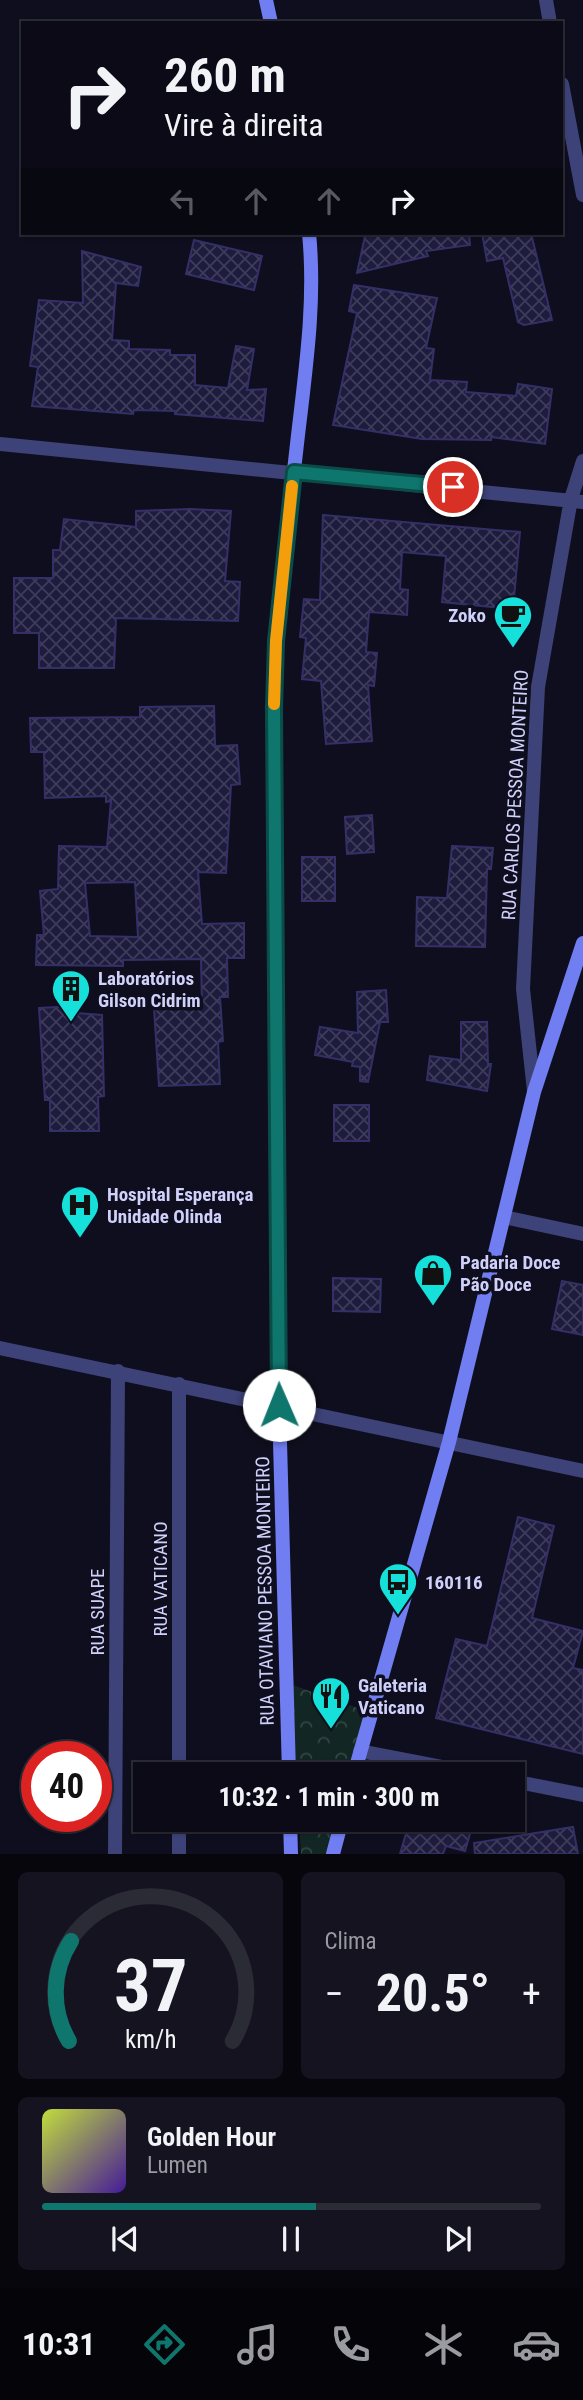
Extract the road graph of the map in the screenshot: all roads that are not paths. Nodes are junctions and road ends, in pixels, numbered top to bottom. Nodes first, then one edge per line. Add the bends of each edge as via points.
1 (266, 0) edge
2 (546, 0) edge
3 (271, 21) edge
4 (550, 21) edge
5 (563, 89) edge
6 (583, 195) edge
7 (309, 235) edge
8 (0, 444) edge
9 (583, 461) edge
10 (294, 472) junction
11 (577, 500) edge
12 (583, 943) edge
13 (579, 975) edge
14 (534, 1092) junction
15 (504, 1217) junction
16 (583, 1234) edge
17 (0, 1348) edge
18 (118, 1371) junction
19 (179, 1384) junction
20 (279, 1405) junction
21 (449, 1442) junction
22 (583, 1471) edge
23 (360, 1751) junction
24 (179, 1762) edge
25 (289, 1762) edge
26 (357, 1762) edge
27 (417, 1762) edge
28 (525, 1783) edge
29 (583, 1795) edge
30 (179, 1832) edge
31 (290, 1832) edge
32 (339, 1832) edge
33 (115, 1854) edge
34 (180, 1854) edge
35 (291, 1854) edge
36 (333, 1854) edge

1 - 3 street
2 - 4 street
5 - 6 street
7 - 10 street, RUA OTAVIANO PESSOA MONTEIRO via 311,326
8 - 10 street
9 - 11 street, RUA CARLOS PESSOA MONTEIRO
10 - 11 street
10 - 20 street, RUA OTAVIANO PESSOA MONTEIRO via 276,641 274,708
11 - 14 street, RUA CARLOS PESSOA MONTEIRO via 542,653 531,769 523,989
12 - 13 street
13 - 14 street
14 - 15 street
15 - 16 street
15 - 21 street
17 - 18 street
18 - 19 street
18 - 33 street, RUA SUAPE
19 - 20 street
19 - 24 street, RUA VATICANO
20 - 21 street
20 - 25 street, RUA OTAVIANO PESSOA MONTEIRO
21 - 22 street
21 - 23 street
23 - 26 street
23 - 27 street
28 - 29 street
30 - 34 street
31 - 35 street
32 - 36 street

